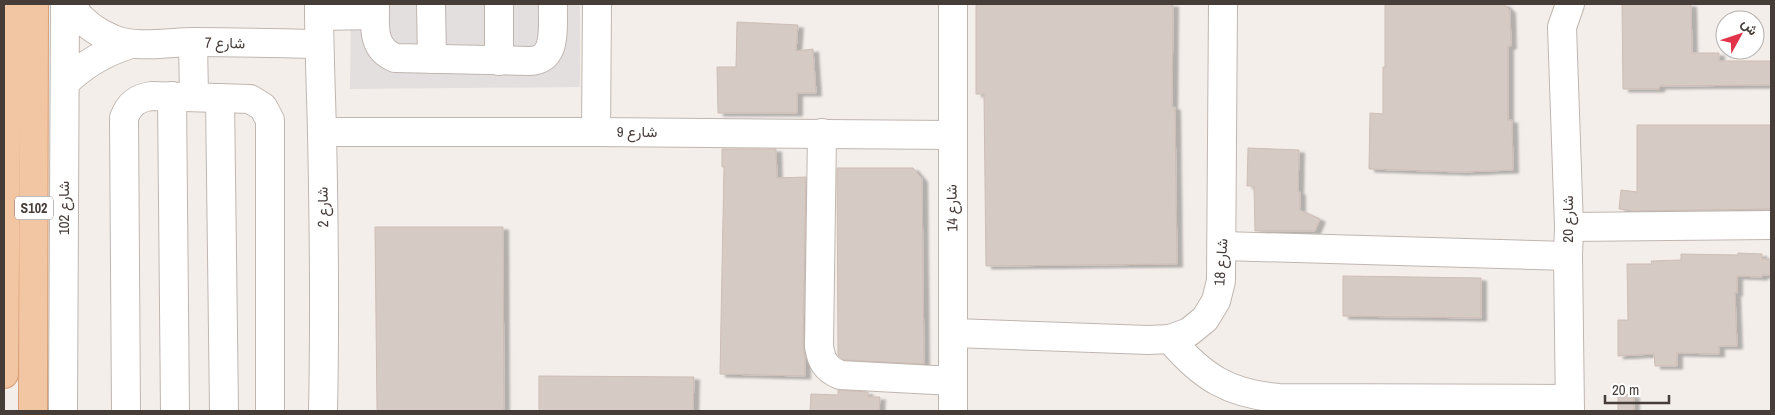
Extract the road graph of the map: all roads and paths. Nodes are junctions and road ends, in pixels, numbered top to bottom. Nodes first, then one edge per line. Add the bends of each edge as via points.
1 (6, 4) edge
2 (34, 4) edge
3 (65, 4) edge
4 (70, 4) edge
5 (431, 4) edge
6 (499, 4) edge
7 (553, 4) edge
8 (597, 4) edge
9 (953, 4) edge
10 (1223, 4) edge
11 (1548, 4) edge
12 (375, 9) edge
13 (319, 10) edge
14 (1566, 15) edge
15 (193, 42) junction
16 (130, 44) junction
17 (318, 44) junction
18 (432, 59) junction
19 (499, 60) junction
20 (65, 83) junction
21 (195, 97) junction
22 (322, 132) junction
23 (596, 132) junction
24 (822, 133) junction
25 (5, 134) edge
26 (952, 135) junction
27 (1771, 225) edge
28 (1569, 227) junction
29 (1222, 246) junction
30 (1568, 256) junction
31 (954, 332) junction
32 (1170, 339) junction
33 (4, 360) edge
34 (4, 374) edge
35 (953, 381) junction
36 (1570, 405) edge
37 (33, 411) edge
38 (63, 411) edge
39 (126, 411) edge
40 (175, 411) edge
41 (224, 411) edge
42 (270, 411) edge
43 (323, 411) edge
44 (953, 411) edge

1 - 25 main road, S102
2 - 37 main road, شارع 102 / S102
3 - 20 street, شارع 102
4 - 16 street, شارع 7 via 85,23 99,33
5 - 18 street
6 - 19 street
7 - 19 street via 549,52 534,61
8 - 23 street
9 - 26 street, شارع 14
10 - 29 street, شارع 18
11 - 14 street, شارع 20
12 - 13 street
12 - 18 street via 376,37 382,50 395,58
13 - 17 street, شارع 2
14 - 28 street, شارع 20
15 - 16 street, شارع 7
15 - 17 street, شارع 7
15 - 21 street
16 - 20 street, شارع 7 via 101,55
17 - 22 street, شارع 2
18 - 19 street
20 - 38 street, شارع 102
21 - 39 street via 152,96 137,100 124,118
21 - 40 street
21 - 41 street
21 - 42 street via 250,99 263,107 270,120
22 - 23 street, شارع 9
22 - 43 street, شارع 2
23 - 24 street, شارع 9
24 - 26 street, شارع 9
24 - 35 street via 819,346 822,361 826,368 840,375
25 - 33 main road, S102
26 - 31 street, شارع 14
27 - 28 street
28 - 30 street, شارع 20
29 - 30 street
29 - 32 street, شارع 18 via 1221,281 1216,301 1205,319 1189,332
30 - 36 street, شارع 20
31 - 32 street, شارع 18
31 - 35 street, شارع 14
32 - 36 street via 1199,369 1234,390 1254,396
33 - 34 main road, S102
35 - 44 street, شارع 14

